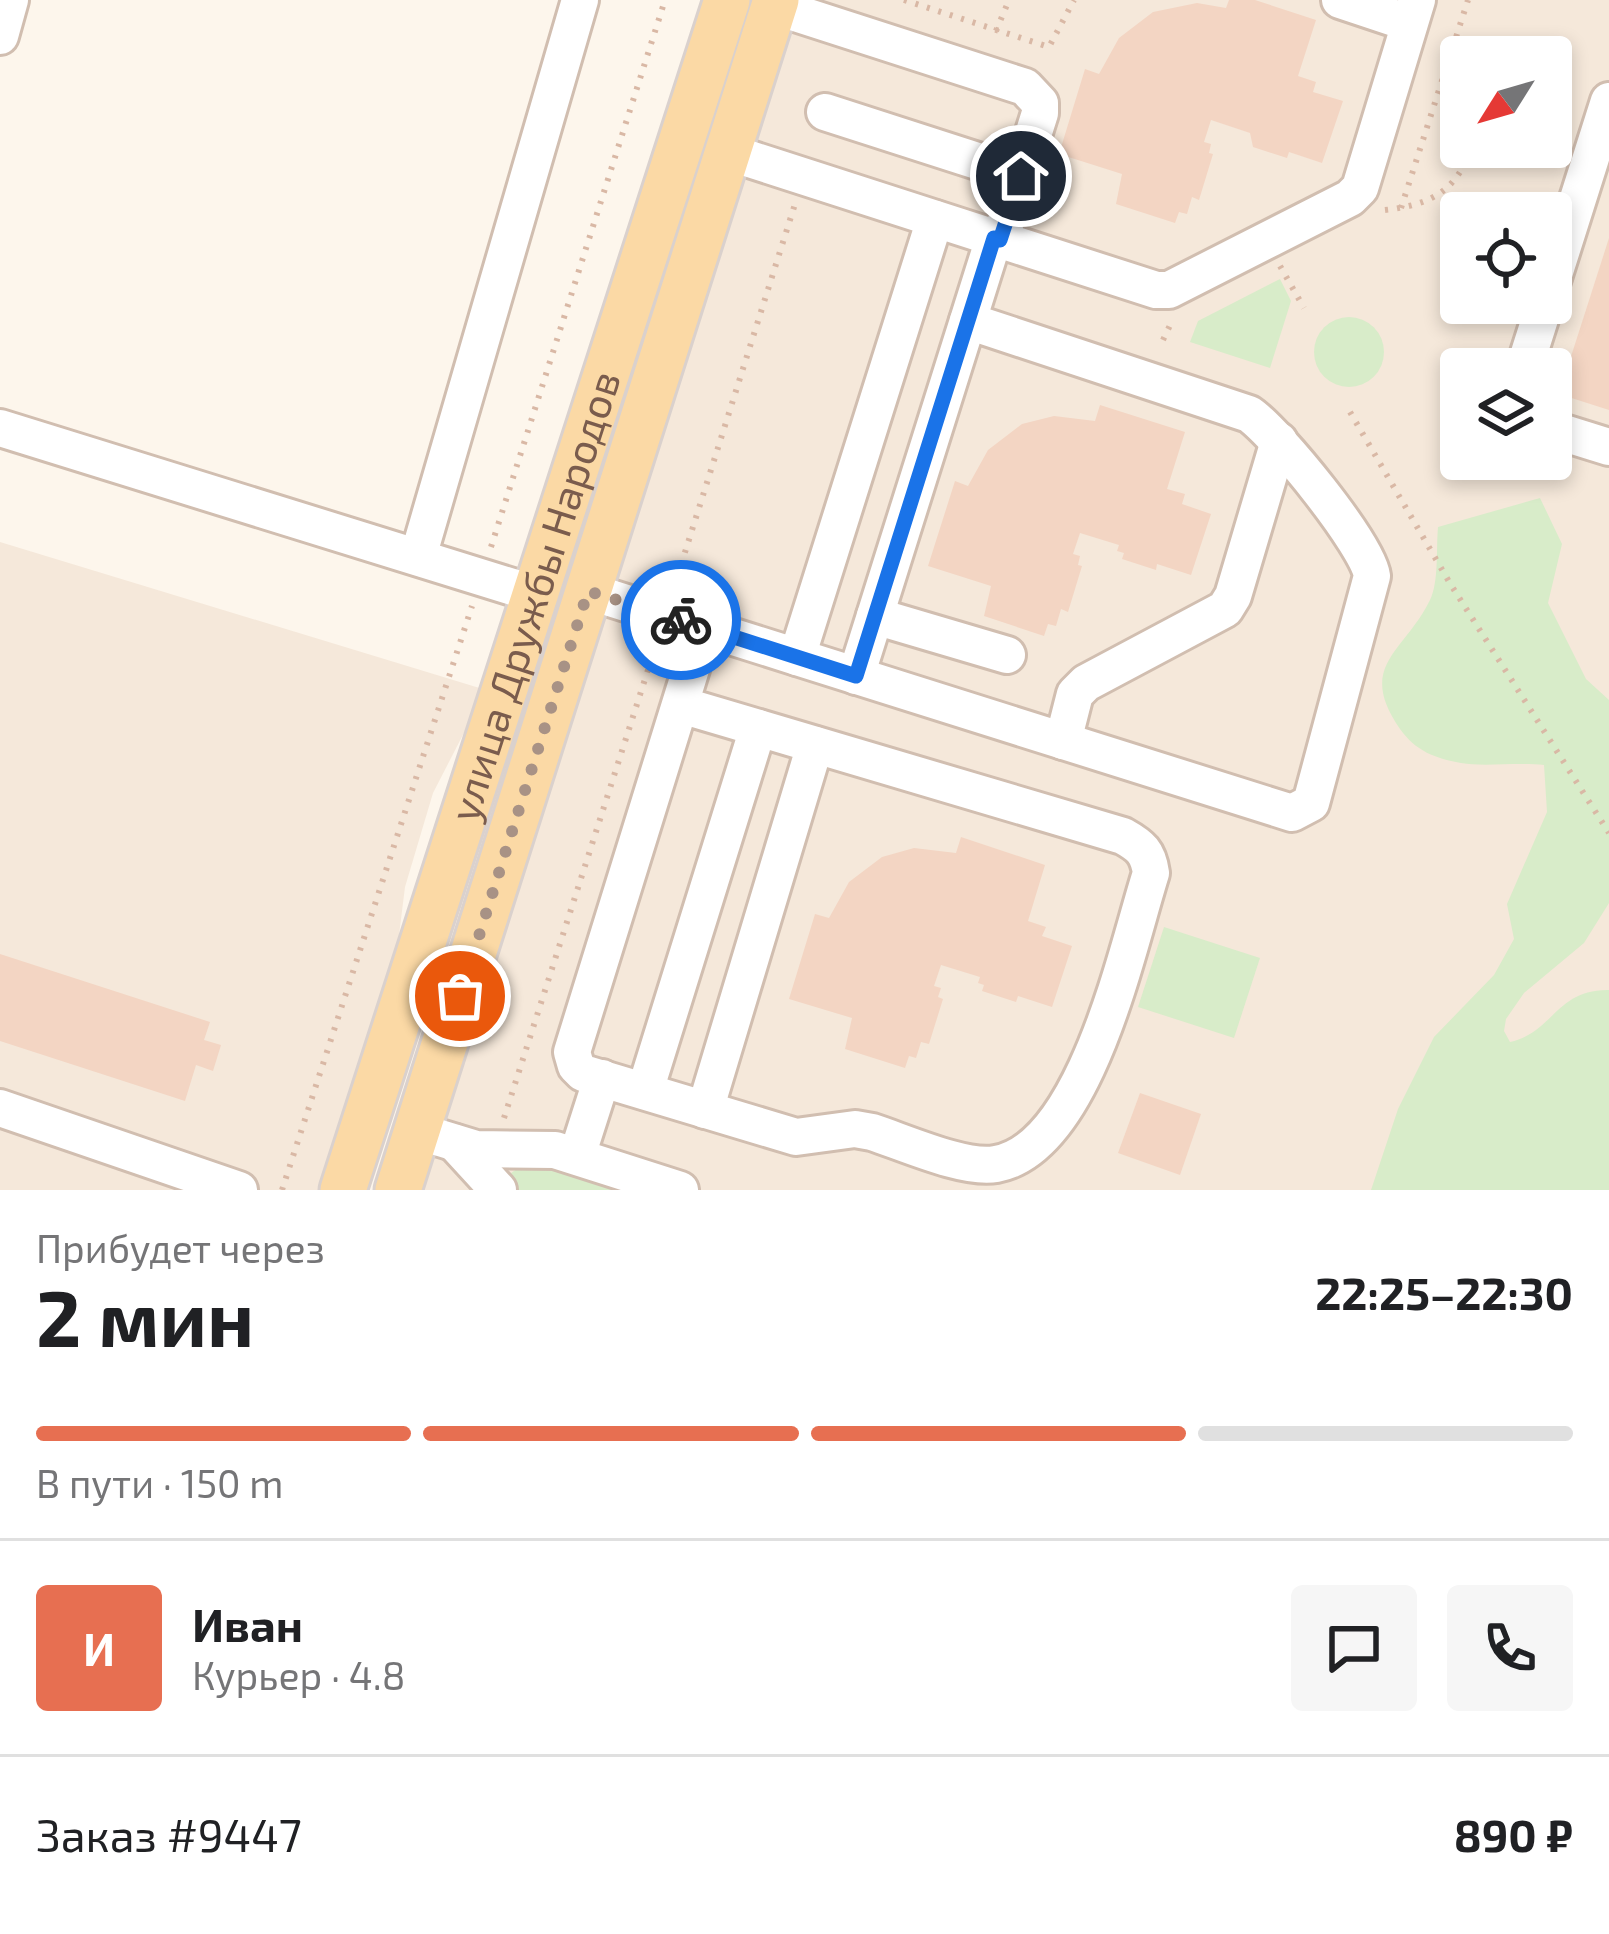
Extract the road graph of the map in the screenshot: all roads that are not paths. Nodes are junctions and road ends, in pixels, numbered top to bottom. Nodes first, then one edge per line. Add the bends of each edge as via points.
1 (10, 0) edge
2 (580, 0) edge
3 (727, 0) edge
4 (1340, 0) edge
5 (775, 3) edge
6 (1413, 12) edge
7 (0, 36) edge
8 (1609, 101) edge
9 (825, 112) dead end
10 (728, 152) junction
11 (1021, 176) junction
12 (1572, 218) edge
13 (935, 219) junction
14 (997, 239) junction
15 (968, 321) junction
16 (0, 428) edge
17 (1572, 436) edge
18 (1280, 441) junction
19 (1609, 447) edge
20 (1307, 478) junction
21 (1259, 511) junction
22 (418, 557) junction
23 (588, 591) junction
24 (535, 594) junction
25 (875, 616) junction
26 (704, 627) junction
27 (1007, 655) dead end
28 (797, 657) junction
29 (856, 676) junction
30 (681, 705) junction
31 (758, 728) junction
32 (1063, 741) junction
33 (815, 745) junction
34 (602, 1078) junction
35 (645, 1091) junction
36 (0, 1108) edge
37 (705, 1110) junction
38 (436, 1137) junction
39 (577, 1156) junction
40 (239, 1190) edge
41 (343, 1190) edge
42 (398, 1190) edge
43 (499, 1190) edge
44 (680, 1190) edge

1 - 7 lane
2 - 22 lane
3 - 24 main road, улица Дружбы Народов
4 - 6 lane
5 - 10 main road, улица Дружбы Народов
5 - 11 lane via 1025,87 1040,113
6 - 14 lane via 1360,188 1350,198 1169,290
8 - 12 lane
9 - 11 lane
10 - 13 lane
10 - 23 main road, улица Дружбы Народов
11 - 14 lane
13 - 14 lane
13 - 28 lane
14 - 15 lane
15 - 18 lane via 1249,414
15 - 25 lane
16 - 22 lane
17 - 19 lane
18 - 20 lane
18 - 21 lane
20 - 21 lane
20 - 32 lane via 1372,576 1311,803 1292,813
21 - 32 lane via 1225,609 1085,683
22 - 24 lane
23 - 26 lane
23 - 38 main road, улица Дружбы Народов
24 - 41 main road, улица Дружбы Народов
25 - 27 lane
25 - 29 lane
26 - 28 lane
26 - 30 lane
28 - 29 lane
29 - 32 lane
30 - 31 lane
30 - 34 lane via 572,1052 583,1073
31 - 33 lane
31 - 35 lane
33 - 37 lane
33 - 37 lane via 1123,836 1142,847 1151,873 1082,1083 1054,1126 1012,1159 974,1164 855,1130 796,1137
34 - 35 lane
34 - 39 lane
35 - 37 lane
36 - 40 lane
38 - 39 lane via 476,1149
38 - 42 main road, улица Дружбы Народов
38 - 43 lane
39 - 44 lane

